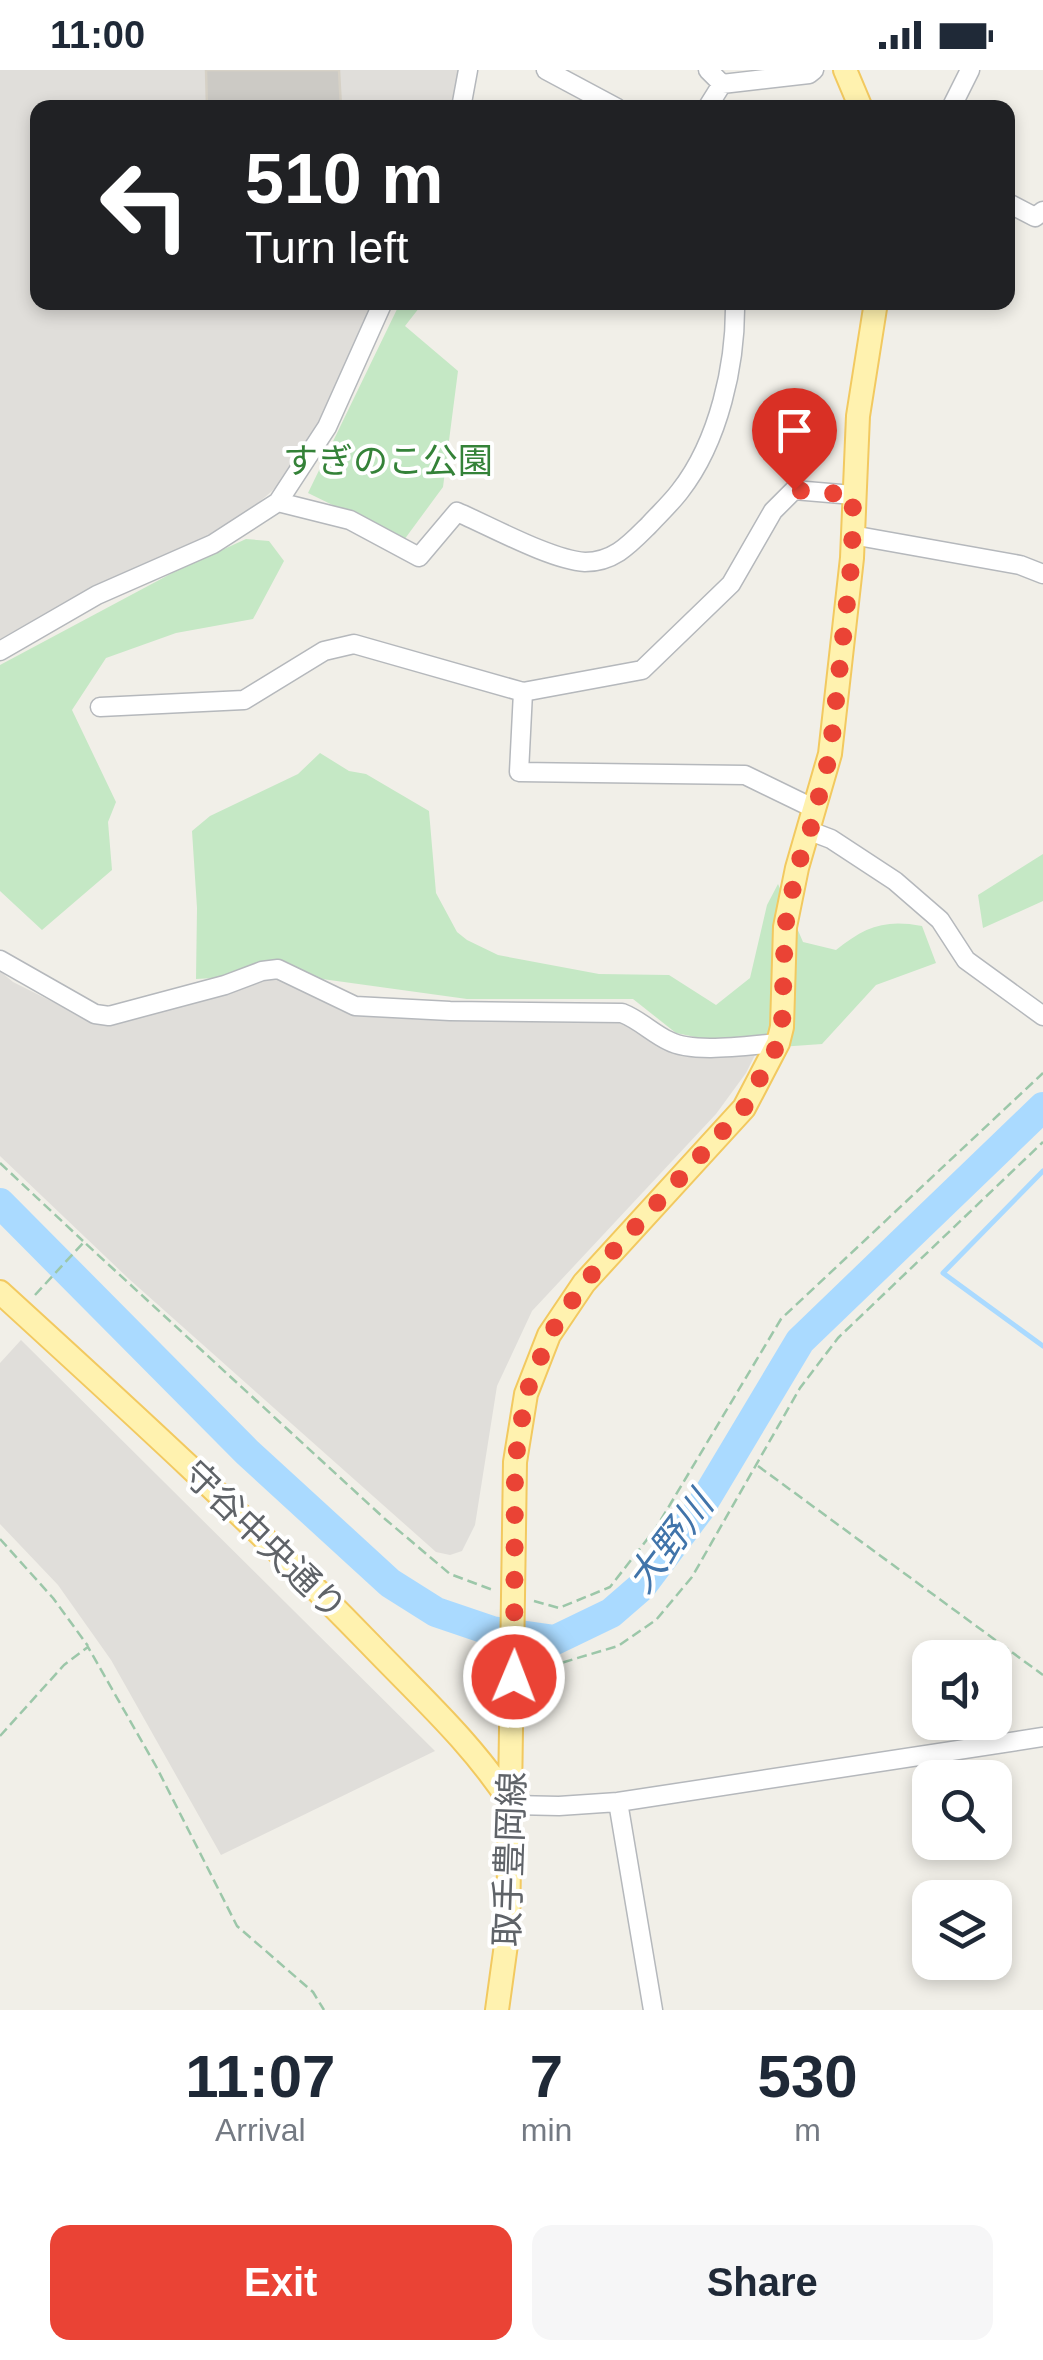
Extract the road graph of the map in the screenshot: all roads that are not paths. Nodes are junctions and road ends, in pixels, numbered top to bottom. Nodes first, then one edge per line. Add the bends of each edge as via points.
1 (468, 70) edge
2 (546, 70) edge
3 (708, 70) edge
4 (814, 70) edge
5 (845, 70) edge
6 (970, 70) edge
7 (722, 84) junction
8 (462, 100) edge
9 (602, 100) edge
10 (712, 100) edge
11 (857, 100) edge
12 (955, 100) edge
13 (1015, 207) edge
14 (1043, 212) edge
15 (379, 310) edge
16 (735, 310) edge
17 (875, 310) edge
18 (853, 495) junction
19 (278, 502) junction
20 (852, 535) junction
21 (1043, 574) edge
22 (0, 651) edge
23 (524, 692) junction
24 (100, 708) dead end
25 (813, 820) junction
26 (0, 960) edge
27 (1043, 1016) edge
28 (778, 1044) junction
29 (0, 1292) edge
30 (1043, 1738) edge
31 (618, 1802) junction
32 (512, 1804) junction
33 (498, 2010) edge
34 (653, 2010) edge

1 - 8 street
2 - 9 street
3 - 7 street
4 - 7 street
5 - 11 main road
6 - 12 street
7 - 10 street
13 - 14 street via 1036,217
15 - 19 street via 326,427
16 - 19 street via 730,364 692,473 608,560 554,554 457,512 419,557 350,520
17 - 18 main road, 取手豊岡線
18 - 20 main road, 取手豊岡線
18 - 23 street via 794,490 773,511 731,584 642,670
19 - 22 street via 213,544 97,596
20 - 21 street
20 - 25 main road, 取手豊岡線 via 830,754
23 - 24 street via 354,644 324,652 244,700
23 - 25 street via 519,772 745,775
25 - 27 street via 940,920 966,960
25 - 28 main road, 取手豊岡線 via 785,927
26 - 28 street via 108,1016 278,969 355,1006 622,1012 688,1047
28 - 32 main road, 取手豊岡線 via 744,1108 584,1283 550,1334 526,1394 515,1462
29 - 32 main road, 守谷中央通り via 315,1587 487,1769
30 - 31 street
31 - 32 street
31 - 34 street
32 - 33 main road, 取手豊岡線

